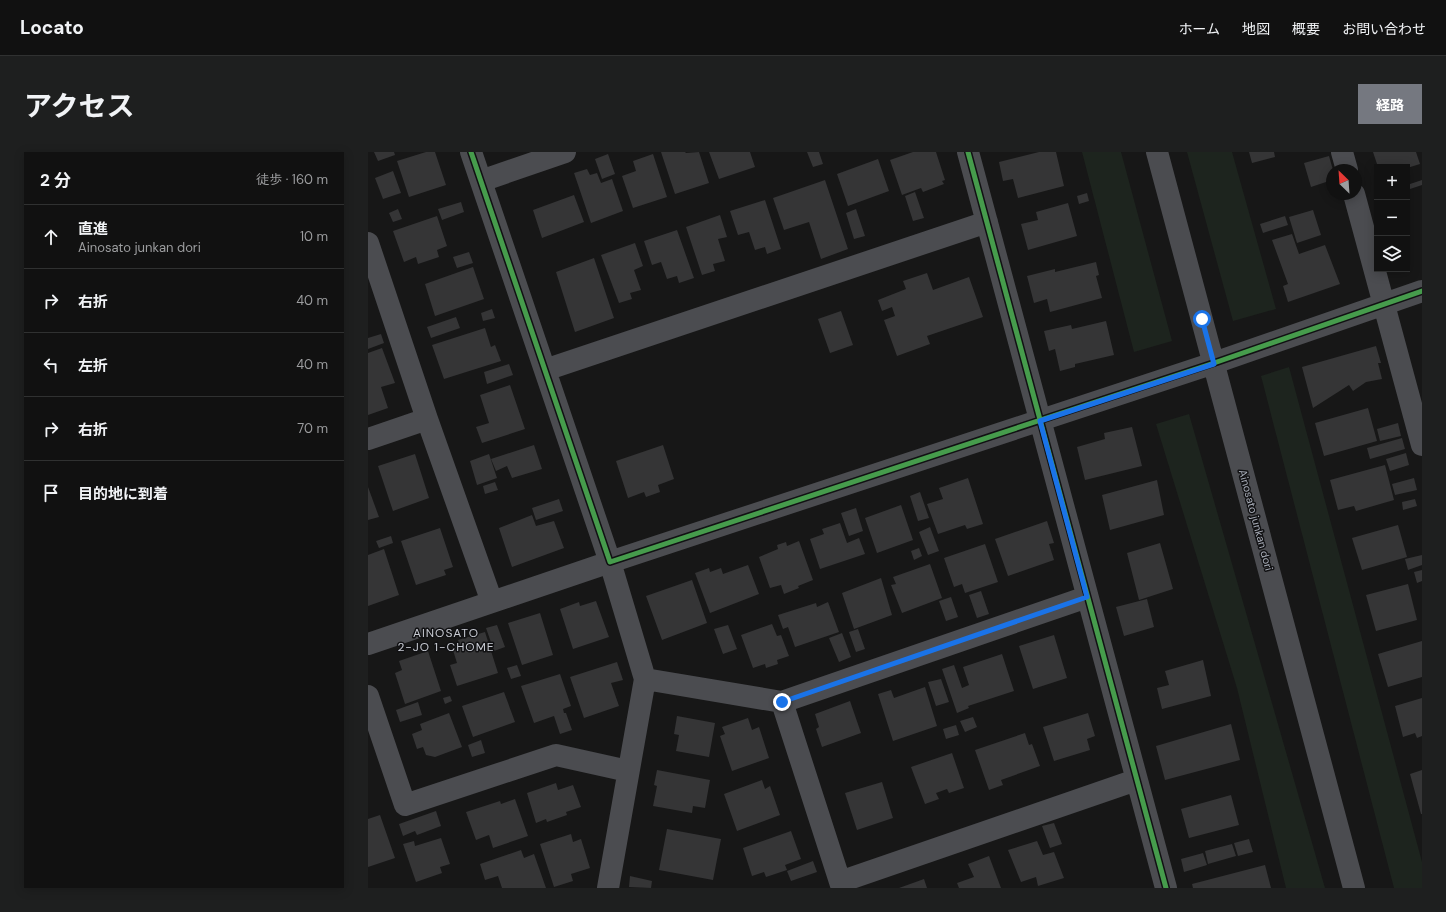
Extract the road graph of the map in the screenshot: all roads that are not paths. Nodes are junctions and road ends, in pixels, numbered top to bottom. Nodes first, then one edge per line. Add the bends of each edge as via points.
1 (471, 152) edge
2 (565, 152) edge
3 (968, 152) edge
4 (1157, 152) edge
5 (1342, 152) edge
6 (1345, 164) edge
7 (481, 181) junction
8 (1356, 200) edge
9 (987, 222) junction
10 (368, 243) edge
11 (1422, 291) edge
12 (1384, 303) junction
13 (1214, 364) junction
14 (545, 370) junction
15 (427, 419) junction
16 (1040, 421) junction
17 (368, 439) edge
18 (1422, 445) edge
19 (610, 562) junction
20 (1087, 597) junction
21 (492, 602) junction
22 (368, 644) edge
23 (645, 679) junction
24 (368, 696) edge
25 (782, 702) junction
26 (628, 770) junction
27 (1136, 780) junction
28 (841, 885) edge
29 (608, 888) edge
30 (1166, 888) edge
31 (1354, 888) edge

1 - 7 street
2 - 7 street
3 - 9 street
4 - 13 street, Ainosato junkan dori
5 - 6 street
7 - 14 street
8 - 12 street
9 - 14 street
9 - 16 street
10 - 15 street
11 - 12 street
12 - 13 street
12 - 18 street
13 - 16 street
13 - 31 street, Ainosato junkan dori
14 - 19 street
15 - 17 street
15 - 21 street
16 - 19 street
16 - 20 street
19 - 21 street
19 - 23 street
20 - 25 street
20 - 27 street
21 - 22 street
23 - 25 street
23 - 26 street
24 - 26 street via 405,805 556,755
25 - 28 street
26 - 29 street
27 - 28 street
27 - 30 street

